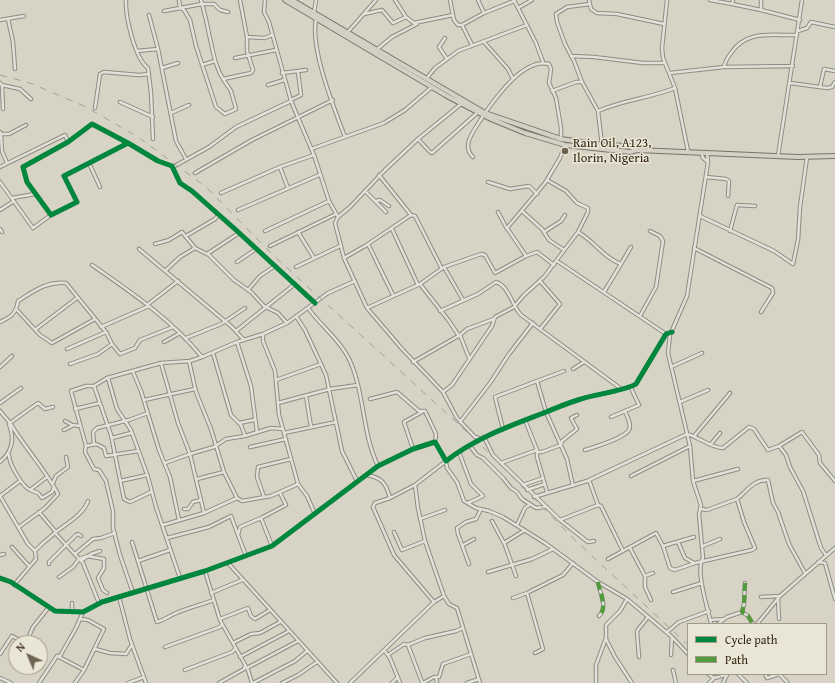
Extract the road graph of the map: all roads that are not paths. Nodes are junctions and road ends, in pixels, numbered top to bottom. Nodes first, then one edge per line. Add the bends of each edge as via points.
1 (126, 0) edge
2 (179, 0) edge
3 (201, 0) edge
4 (240, 0) edge
5 (265, 0) edge
6 (285, 0) edge
7 (292, 0) edge
8 (316, 0) edge
9 (376, 0) edge
10 (395, 0) edge
11 (450, 0) edge
12 (478, 0) edge
13 (514, 0) edge
14 (532, 0) edge
15 (667, 0) edge
16 (710, 0) edge
17 (761, 0) edge
18 (802, 0) edge
19 (590, 2) edge
20 (733, 2) edge
21 (202, 4) junction
22 (181, 8) junction
23 (518, 8) junction
24 (761, 10) junction
25 (164, 11) dead end
26 (228, 12) dead end
27 (314, 13) junction
28 (484, 13) junction
29 (364, 14) junction
30 (149, 15) dead end
31 (453, 15) junction
32 (24, 16) dead end
33 (406, 17) junction
34 (8, 19) junction
35 (316, 19) junction
36 (0, 20) edge
37 (800, 20) junction
38 (417, 24) junction
39 (664, 24) junction
40 (462, 25) junction
41 (527, 25) junction
42 (835, 27) edge
43 (341, 32) junction
44 (347, 33) junction
45 (798, 33) junction
46 (272, 35) junction
47 (247, 37) junction
48 (445, 38) dead end
49 (484, 42) junction
50 (472, 45) junction
51 (158, 49) junction
52 (276, 50) junction
53 (376, 50) junction
54 (137, 51) junction
55 (248, 54) junction
56 (570, 56) junction
57 (235, 58) dead end
58 (446, 59) junction
59 (214, 61) junction
60 (178, 62) dead end
61 (543, 62) junction
62 (665, 63) junction
63 (202, 65) junction
64 (793, 66) junction
65 (724, 67) junction
66 (162, 68) junction
67 (15, 69) dead end
68 (306, 70) dead end
69 (835, 71) edge
70 (298, 72) junction
71 (282, 73) junction
72 (670, 73) junction
73 (149, 74) junction
74 (427, 78) junction
75 (513, 78) junction
76 (223, 79) junction
77 (284, 80) junction
78 (582, 82) junction
79 (835, 82) edge
80 (790, 83) junction
81 (1, 84) edge
82 (268, 85) dead end
83 (433, 87) junction
84 (820, 87) junction
85 (675, 88) junction
86 (552, 91) junction
87 (31, 100) dead end
88 (291, 100) junction
89 (333, 100) junction
90 (120, 102) dead end
91 (461, 103) junction
92 (189, 105) dead end
93 (95, 108) dead end
94 (3, 109) dead end
95 (598, 111) junction
96 (171, 113) junction
97 (477, 113) junction
98 (484, 114) junction
99 (153, 117) junction
100 (297, 118) junction
101 (26, 126) dead end
102 (0, 133) edge
103 (345, 137) junction
104 (153, 139) dead end
105 (418, 139) junction
106 (561, 140) junction
107 (68, 142) junction
108 (128, 143) junction
109 (565, 145) junction
110 (602, 145) junction
111 (311, 149) junction
112 (637, 150) junction
113 (688, 151) junction
114 (701, 151) junction
115 (707, 152) junction
116 (314, 155) junction
117 (835, 156) edge
118 (473, 157) dead end
119 (778, 157) junction
120 (807, 157) junction
121 (186, 159) junction
122 (708, 162) junction
123 (7, 163) junction
124 (89, 163) junction
125 (0, 167) edge
126 (173, 167) junction
127 (280, 167) junction
128 (195, 173) dead end
129 (320, 175) junction
130 (379, 175) junction
131 (706, 177) junction
132 (547, 180) junction
133 (0, 182) edge
134 (488, 182) dead end
135 (100, 187) dead end
136 (288, 188) junction
137 (365, 191) junction
138 (221, 193) dead end
139 (35, 194) junction
140 (537, 194) junction
141 (728, 196) dead end
142 (12, 198) junction
143 (14, 201) junction
144 (329, 201) junction
145 (376, 201) junction
146 (389, 206) dead end
147 (755, 206) dead end
148 (0, 210) edge
149 (238, 210) dead end
150 (522, 211) junction
151 (386, 212) dead end
152 (498, 212) dead end
153 (52, 215) junction
154 (218, 215) junction
155 (411, 215) junction
156 (565, 215) dead end
157 (337, 216) junction
158 (700, 216) junction
159 (392, 229) junction
160 (507, 230) junction
161 (265, 231) dead end
162 (650, 231) dead end
163 (730, 231) junction
164 (298, 232) junction
165 (544, 232) junction
166 (578, 232) junction
167 (239, 233) junction
168 (186, 236) junction
169 (155, 244) dead end
170 (368, 244) junction
171 (270, 246) dead end
172 (340, 246) junction
173 (632, 247) dead end
174 (195, 248) junction
175 (694, 248) junction
176 (139, 249) dead end
177 (256, 249) junction
178 (564, 250) junction
179 (207, 254) junction
180 (526, 256) junction
181 (314, 258) junction
182 (344, 258) junction
183 (557, 261) junction
184 (236, 262) dead end
185 (621, 264) junction
186 (92, 265) dead end
187 (554, 265) junction
188 (275, 266) junction
189 (296, 267) dead end
190 (443, 268) junction
191 (165, 270) junction
192 (178, 281) junction
193 (355, 281) junction
194 (540, 281) junction
195 (295, 284) junction
196 (419, 284) junction
197 (248, 290) junction
198 (604, 292) junction
199 (393, 295) junction
200 (77, 298) junction
201 (464, 300) junction
202 (315, 303) junction
203 (148, 305) junction
204 (266, 307) junction
205 (514, 307) junction
206 (245, 308) dead end
207 (308, 308) junction
208 (366, 308) junction
209 (16, 310) junction
210 (440, 311) junction
211 (761, 312) dead end
212 (296, 316) junction
213 (640, 316) junction
214 (494, 318) junction
215 (95, 319) junction
216 (0, 322) edge
217 (224, 322) junction
218 (288, 323) junction
219 (532, 323) junction
220 (172, 326) junction
221 (102, 327) junction
222 (540, 328) junction
223 (36, 329) junction
224 (236, 331) junction
225 (106, 332) junction
226 (672, 332) junction
227 (180, 333) junction
228 (263, 334) junction
229 (666, 334) junction
230 (459, 336) junction
231 (186, 338) junction
232 (244, 341) junction
233 (164, 342) dead end
234 (237, 342) junction
235 (112, 344) junction
236 (67, 349) dead end
237 (213, 352) junction
238 (702, 353) dead end
239 (12, 356) dead end
240 (202, 358) junction
241 (469, 358) junction
242 (189, 361) junction
243 (161, 362) junction
244 (413, 362) junction
245 (584, 362) junction
246 (70, 364) dead end
247 (321, 364) junction
248 (671, 366) junction
249 (0, 367) edge
250 (573, 369) dead end
251 (564, 371) dead end
252 (133, 372) junction
253 (108, 378) junction
254 (276, 380) junction
255 (537, 382) junction
256 (358, 385) junction
257 (94, 386) junction
258 (21, 388) dead end
259 (621, 388) junction
260 (631, 388) junction
261 (195, 389) junction
262 (330, 389) junction
263 (708, 390) dead end
264 (443, 392) junction
265 (730, 393) dead end
266 (170, 396) junction
267 (306, 396) junction
268 (370, 399) dead end
269 (144, 400) junction
270 (680, 402) junction
271 (0, 403) edge
272 (100, 403) junction
273 (278, 403) junction
274 (53, 407) dead end
275 (75, 409) junction
276 (0, 411) edge
277 (422, 411) junction
278 (625, 411) junction
279 (546, 412) junction
280 (148, 413) junction
281 (577, 415) dead end
282 (611, 417) dead end
283 (7, 420) junction
284 (124, 420) junction
285 (254, 420) junction
286 (525, 420) junction
287 (65, 422) dead end
288 (336, 422) junction
289 (460, 422) junction
290 (10, 423) junction
291 (238, 423) junction
292 (73, 425) junction
293 (80, 426) junction
294 (108, 426) junction
295 (311, 427) junction
296 (282, 429) junction
297 (503, 429) junction
298 (64, 430) dead end
299 (131, 432) junction
300 (257, 432) junction
301 (284, 433) junction
302 (687, 434) junction
303 (720, 434) dead end
304 (695, 435) junction
305 (245, 436) junction
306 (484, 437) junction
307 (112, 438) junction
308 (479, 438) junction
309 (286, 439) junction
310 (435, 442) junction
311 (94, 444) junction
312 (711, 444) junction
313 (562, 445) junction
314 (86, 446) junction
315 (215, 446) junction
316 (470, 446) junction
317 (690, 446) junction
318 (779, 446) junction
319 (250, 447) dead end
320 (413, 449) junction
321 (138, 450) junction
322 (585, 450) dead end
323 (537, 451) junction
324 (459, 452) junction
325 (115, 454) junction
326 (190, 454) junction
327 (9, 455) junction
328 (66, 457) dead end
329 (291, 459) junction
330 (446, 461) junction
331 (0, 462) edge
332 (165, 463) junction
333 (501, 463) junction
334 (378, 466) junction
335 (738, 469) dead end
336 (224, 472) junction
337 (366, 474) junction
338 (148, 475) junction
339 (631, 476) dead end
340 (47, 477) junction
341 (543, 478) junction
342 (197, 479) junction
343 (589, 480) junction
344 (20, 481) junction
345 (120, 481) junction
346 (357, 481) junction
347 (835, 481) edge
348 (693, 482) junction
349 (53, 484) junction
350 (298, 484) junction
351 (545, 484) junction
352 (415, 485) junction
353 (523, 485) junction
354 (573, 486) junction
355 (54, 487) junction
356 (30, 490) junction
357 (527, 490) junction
358 (151, 492) junction
359 (388, 492) junction
360 (547, 492) junction
361 (280, 493) junction
362 (0, 496) edge
363 (397, 496) junction
364 (534, 496) junction
365 (264, 497) junction
366 (237, 498) junction
367 (390, 498) junction
368 (738, 499) junction
369 (202, 500) junction
370 (88, 501) dead end
371 (468, 503) junction
372 (5, 504) junction
373 (529, 504) junction
374 (0, 506) edge
375 (598, 506) junction
376 (545, 507) junction
377 (184, 509) dead end
378 (481, 509) junction
379 (701, 509) junction
380 (445, 510) dead end
381 (39, 512) junction
382 (204, 513) junction
383 (315, 514) junction
384 (261, 518) junction
385 (420, 519) junction
386 (179, 520) junction
387 (560, 520) junction
388 (492, 521) dead end
389 (163, 525) junction
390 (516, 525) junction
391 (18, 527) junction
392 (525, 530) junction
393 (394, 532) dead end
394 (56, 533) junction
395 (115, 533) junction
396 (238, 535) junction
397 (82, 536) dead end
398 (694, 537) dead end
399 (167, 538) junction
400 (474, 539) dead end
401 (720, 539) dead end
402 (425, 541) junction
403 (594, 541) dead end
404 (132, 542) dead end
405 (678, 542) junction
406 (504, 543) junction
407 (66, 544) junction
408 (463, 545) junction
409 (12, 546) dead end
410 (272, 546) junction
411 (663, 546) junction
412 (703, 546) junction
413 (553, 548) junction
414 (630, 548) junction
415 (835, 548) edge
416 (170, 550) junction
417 (100, 551) dead end
418 (623, 551) junction
419 (36, 552) junction
420 (75, 554) junction
421 (826, 555) junction
422 (88, 556) junction
423 (246, 556) junction
424 (608, 559) dead end
425 (80, 560) junction
426 (138, 561) junction
427 (818, 562) junction
428 (573, 563) junction
429 (695, 563) junction
430 (700, 563) junction
431 (49, 564) dead end
432 (228, 564) junction
433 (469, 564) dead end
434 (512, 565) junction
435 (29, 566) junction
436 (205, 572) junction
437 (488, 572) dead end
438 (653, 573) dead end
439 (805, 573) junction
440 (516, 576) dead end
441 (645, 576) junction
442 (59, 577) dead end
443 (0, 578) edge
444 (180, 578) junction
445 (242, 580) junction
446 (598, 582) junction
447 (702, 583) junction
448 (745, 583) dead end
449 (14, 585) junction
450 (146, 589) junction
451 (673, 592) dead end
452 (107, 593) dead end
453 (134, 593) junction
454 (211, 593) junction
455 (528, 593) junction
456 (444, 596) junction
457 (119, 597) junction
458 (761, 597) dead end
459 (779, 597) junction
460 (513, 598) dead end
461 (627, 599) junction
462 (835, 599) edge
463 (214, 600) junction
464 (651, 600) dead end
465 (434, 602) junction
466 (72, 603) dead end
467 (99, 603) junction
468 (49, 607) junction
469 (270, 610) junction
470 (709, 611) junction
471 (72, 612) junction
472 (83, 612) junction
473 (742, 612) junction
474 (599, 616) dead end
475 (648, 617) junction
476 (80, 619) junction
477 (220, 619) junction
478 (724, 619) junction
479 (779, 619) dead end
480 (710, 620) junction
481 (280, 622) junction
482 (711, 623) edge
483 (719, 623) edge
484 (752, 623) edge
485 (758, 623) edge
486 (222, 624) junction
487 (463, 628) junction
488 (289, 631) junction
489 (667, 632) junction
490 (29, 635) edge
491 (672, 637) junction
492 (606, 638) junction
493 (298, 641) junction
494 (8, 642) edge
495 (232, 643) junction
496 (408, 645) junction
497 (132, 646) junction
498 (165, 647) dead end
499 (95, 649) junction
500 (236, 649) junction
501 (384, 650) junction
502 (307, 651) junction
503 (535, 653) dead end
504 (687, 653) edge
505 (0, 654) edge
506 (471, 654) junction
507 (388, 655) junction
508 (671, 655) dead end
509 (57, 656) junction
510 (240, 657) junction
511 (639, 657) dead end
512 (317, 662) junction
513 (246, 667) junction
514 (84, 670) junction
515 (185, 670) dead end
516 (673, 670) dead end
517 (725, 675) edge
518 (739, 675) edge
519 (766, 675) edge
520 (776, 675) edge
521 (144, 677) junction
522 (398, 677) junction
523 (436, 677) junction
524 (0, 678) edge
525 (478, 679) junction
526 (713, 680) edge
527 (422, 682) edge
528 (11, 683) edge
529 (38, 683) edge
530 (75, 683) edge
531 (128, 683) edge
532 (146, 683) edge
533 (219, 683) edge
534 (282, 683) edge
535 (336, 683) edge
536 (350, 683) edge
537 (392, 683) edge
538 (400, 683) edge
539 (437, 683) edge
540 (467, 683) edge
541 (480, 683) edge
542 (596, 683) edge
543 (632, 683) edge
544 (676, 683) edge
545 (708, 683) edge
546 (747, 683) edge

1 - 54 street via 127,16
2 - 22 street
3 - 21 street
4 - 47 street
5 - 46 street via 264,12
6 - 35 highway
7 - 27 highway
8 - 27 street
9 - 29 street
10 - 33 street
11 - 31 street
12 - 28 street
13 - 23 street
13 - 28 street
14 - 23 street
15 - 39 street
16 - 20 street
17 - 24 street
18 - 37 street
19 - 39 street via 591,9 597,13 617,14
19 - 56 street via 567,7 556,14
20 - 24 street
21 - 22 street
21 - 26 street via 214,4 220,10
21 - 59 street
22 - 25 street
22 - 63 street via 190,20
23 - 41 street
24 - 37 street
27 - 43 highway
28 - 40 street
29 - 33 street via 382,10 393,23
29 - 44 street
30 - 51 street
31 - 38 street
31 - 40 street via 458,25
32 - 34 street
33 - 38 street
34 - 36 street
34 - 67 street
35 - 43 highway
35 - 89 street via 319,57
37 - 45 street
38 - 53 street via 392,37
39 - 62 street via 662,48
40 - 50 street
41 - 49 street
41 - 61 street
42 - 45 street via 811,22
43 - 44 highway
43 - 83 highway
44 - 53 highway
45 - 64 street
45 - 65 street via 761,35 746,39 732,52
46 - 47 street via 265,38
46 - 52 street
47 - 55 street
48 - 58 street via 439,48
49 - 50 street
49 - 75 street
50 - 58 street
51 - 54 street
51 - 66 street
52 - 55 street
52 - 71 street
53 - 74 highway
54 - 73 street
55 - 57 street
55 - 76 street via 253,67 251,73
56 - 62 street
56 - 78 street
58 - 74 street
59 - 63 street
59 - 76 street
60 - 66 street
61 - 75 street
61 - 86 street via 549,64 551,69 549,84
62 - 72 street
63 - 76 street via 216,107 225,114 236,109 231,91
64 - 65 street
64 - 80 street
65 - 72 street
66 - 96 street
68 - 70 street
69 - 84 street via 824,69
70 - 71 street
70 - 88 street via 301,94
71 - 77 street
72 - 85 street
73 - 93 street via 100,74
73 - 99 street
74 - 98 highway
75 - 98 street
77 - 82 street
77 - 88 street
78 - 86 street
78 - 95 street
79 - 84 street via 830,88
80 - 84 street
80 - 119 street
81 - 87 street via 20,89
81 - 94 street
83 - 91 highway
83 - 103 street via 397,116
85 - 95 street
85 - 113 street
86 - 106 street via 559,115
88 - 100 street
88 - 121 street via 236,127 209,147
89 - 100 street
89 - 103 street
90 - 99 street
91 - 97 highway
91 - 105 street
92 - 96 street
95 - 110 street
96 - 121 street via 176,140
97 - 98 highway
97 - 105 street via 432,153
98 - 106 highway
98 - 109 highway via 514,129
98 - 118 street via 468,141 467,149
99 - 104 street
100 - 111 street
100 - 128 street
101 - 102 street via 10,134
102 - 123 street via 2,151
103 - 111 street
105 - 130 street
106 - 110 highway
107 - 108 street via 92,124
107 - 123 street via 64,135
107 - 139 street via 23,167 27,182
108 - 124 street
108 - 126 street
109 - 112 highway via 630,152
109 - 132 street
110 - 112 highway via 630,146
111 - 116 street
112 - 113 highway
113 - 114 highway
114 - 115 highway
114 - 122 street via 703,158
115 - 119 highway
115 - 122 street
116 - 127 street
116 - 129 street
117 - 120 highway
119 - 120 highway
120 - 163 street via 798,247 793,264 774,251
121 - 126 street
122 - 131 street
123 - 125 street
124 - 135 street
124 - 153 street via 64,176 77,202
126 - 154 street via 180,183
127 - 136 street
127 - 138 street
129 - 136 street
129 - 144 street
130 - 137 street
130 - 155 street
131 - 141 street via 729,181
131 - 158 street
132 - 140 street
132 - 166 street via 588,209
133 - 142 street
134 - 140 street via 510,189 529,186
136 - 149 street
137 - 145 street
137 - 157 street
139 - 142 street
139 - 153 street
140 - 150 street
142 - 143 street
143 - 148 street
143 - 153 street via 34,228
144 - 157 street
144 - 161 street
145 - 146 street via 380,200
145 - 151 street
147 - 163 street via 737,205
150 - 160 street
150 - 165 street
152 - 160 street
154 - 167 street
154 - 168 street
155 - 159 street
155 - 190 street via 415,216
156 - 165 street via 561,221
157 - 164 street
157 - 172 street via 335,224
158 - 163 street
158 - 175 street
159 - 170 street
159 - 196 street
160 - 180 street
162 - 213 street via 660,236 663,241 656,287
164 - 171 street
164 - 181 street
165 - 178 street via 549,240
166 - 178 street
166 - 185 street
167 - 177 street
167 - 179 street
168 - 169 street via 182,232 169,240
168 - 174 street
170 - 182 street
170 - 199 street
172 - 181 street
172 - 182 street
173 - 185 street
174 - 179 street
174 - 191 street
175 - 211 street via 772,288 772,293
175 - 226 street via 687,296
176 - 191 street
177 - 184 street
177 - 188 street
178 - 183 street
179 - 197 street
180 - 187 street via 537,252
180 - 190 street via 495,274 484,254
181 - 189 street
182 - 193 street
183 - 187 street
183 - 198 street
185 - 198 street
186 - 203 street
187 - 194 street
188 - 195 street
188 - 197 street via 260,276
190 - 196 street
190 - 201 street
191 - 192 street
192 - 203 street
192 - 217 street
193 - 202 street via 328,292
193 - 208 street
194 - 205 street
194 - 222 street via 560,304
195 - 202 street
195 - 204 street
196 - 199 street
196 - 210 street
197 - 204 street
198 - 213 street
199 - 208 street
200 - 209 street via 66,283 54,282 18,301
200 - 215 street
200 - 223 street
201 - 205 street via 496,282 504,287
201 - 210 street
202 - 207 street
203 - 220 street
203 - 221 street
204 - 218 street via 278,313
204 - 224 street
205 - 214 street
205 - 219 street via 521,316
206 - 217 street
207 - 212 street
207 - 256 street via 342,347
208 - 244 street
209 - 216 street via 12,316
209 - 223 street
210 - 230 street
212 - 218 street
212 - 247 street
213 - 229 street
214 - 230 street via 467,329
214 - 241 street via 492,326
215 - 221 street
215 - 223 street via 52,343
217 - 224 street
217 - 231 street
218 - 228 street
219 - 222 street
219 - 289 street
220 - 227 street
220 - 235 street via 140,340 135,348 120,354
221 - 225 street
222 - 245 street
224 - 232 street
225 - 235 street
225 - 236 street
226 - 229 street
226 - 248 street via 667,346
227 - 231 street
227 - 233 street
228 - 232 street
228 - 254 street
229 - 260 street via 636,384
230 - 241 street
230 - 244 street
231 - 240 street
232 - 234 street
234 - 237 street
234 - 285 street via 251,386
235 - 246 street via 98,354
237 - 240 street
237 - 291 street via 231,416
238 - 248 street
239 - 249 street
240 - 242 street
241 - 264 street via 452,385
242 - 243 street
242 - 261 street
243 - 252 street
243 - 266 street
244 - 264 street
245 - 250 street
245 - 259 street
247 - 254 street
247 - 262 street
248 - 270 street
251 - 255 street
252 - 253 street
252 - 269 street
253 - 257 street
253 - 284 street via 117,408
254 - 273 street
255 - 279 street
255 - 297 street via 495,397
256 - 262 street
256 - 334 street via 369,440
257 - 272 street
257 - 275 street via 71,391
258 - 271 street
259 - 260 street
259 - 279 street via 580,399
260 - 278 street via 639,405
261 - 266 street
261 - 315 street
262 - 267 street
262 - 288 street
263 - 270 street
264 - 289 street
265 - 304 street
266 - 269 street
266 - 326 street
267 - 273 street
267 - 295 street
268 - 277 street via 397,392
269 - 280 street
270 - 302 street
272 - 275 street
272 - 294 street
273 - 296 street
274 - 290 street via 45,409 38,403
275 - 293 street
276 - 283 street
277 - 310 street via 425,411 436,434
277 - 320 street via 404,422
278 - 282 street
278 - 322 street via 630,425 628,431
279 - 286 street
279 - 313 street
280 - 284 street
280 - 332 street
281 - 313 street via 572,418 577,429 562,441
283 - 290 street
283 - 327 street via 12,433
284 - 294 street
284 - 299 street
285 - 291 street
285 - 300 street
286 - 297 street
286 - 323 street
287 - 292 street
288 - 295 street
288 - 346 street via 342,450
289 - 308 street
290 - 340 street
291 - 305 street
292 - 293 street
292 - 298 street
293 - 314 street
294 - 307 street
294 - 311 street via 97,428 93,432
295 - 301 street
296 - 300 street via 276,427
296 - 301 street
297 - 306 street
299 - 307 street
299 - 321 street
300 - 305 street
301 - 309 street
302 - 304 street
302 - 317 street
302 - 343 street
303 - 312 street
304 - 312 street
305 - 315 street via 226,439
306 - 308 street
306 - 333 street via 493,455
307 - 325 street
308 - 316 street
309 - 319 street
309 - 329 street
310 - 320 street
310 - 330 street
311 - 314 street
311 - 325 street via 104,448 106,456
312 - 318 street via 723,448 749,426 754,429 768,450
313 - 323 street via 542,452
313 - 354 street
314 - 395 street via 85,452 94,469 100,470 106,481
315 - 326 street
315 - 336 street
316 - 324 street
316 - 373 street
317 - 339 street
317 - 348 street
318 - 347 street via 802,432 820,455 820,462
318 - 421 street via 798,481 821,548
320 - 334 street
321 - 325 street
321 - 338 street
323 - 333 street
323 - 341 street
324 - 330 street
324 - 371 street via 471,484 483,496
325 - 345 street
326 - 332 street
326 - 342 street
327 - 331 street
327 - 344 street
328 - 349 street via 68,467 56,476
329 - 350 street
329 - 365 street via 258,467 257,477
330 - 352 street
330 - 371 street via 464,501
332 - 386 street
333 - 353 street
334 - 337 street
335 - 348 street
336 - 342 street
336 - 366 street
337 - 346 street
337 - 359 street via 381,479
338 - 345 street
338 - 358 street
340 - 349 street
340 - 356 street
341 - 351 street
341 - 353 street
342 - 369 street
343 - 354 street
343 - 375 street
344 - 356 street
344 - 362 street
345 - 358 street via 124,499 130,502
346 - 383 street
348 - 379 street via 700,496
349 - 355 street
350 - 361 street
350 - 383 street
351 - 357 street
351 - 360 street
352 - 363 street
352 - 385 street
353 - 357 street
354 - 360 street
355 - 356 street via 52,492 42,498
355 - 381 street via 58,494
357 - 364 street
358 - 389 street
359 - 363 street
359 - 367 street
360 - 364 street
361 - 365 street
361 - 384 street via 286,505
362 - 372 street
363 - 367 street
364 - 376 street
365 - 366 street via 242,501
366 - 382 street
367 - 465 street via 375,503 373,507 394,555
368 - 379 street via 707,510
368 - 430 street via 755,548
368 - 439 street via 760,480 768,480 773,503 789,544
369 - 377 street
369 - 382 street
370 - 394 street via 81,513
371 - 378 street
372 - 374 street
372 - 391 street
373 - 376 street via 536,508
373 - 390 street
375 - 387 street
375 - 418 street via 601,506
376 - 387 street
378 - 390 street
378 - 408 street via 476,519 457,528
379 - 412 street via 699,514
380 - 385 street
381 - 391 street
381 - 394 street
382 - 386 street
383 - 410 street
384 - 396 street via 240,527
384 - 410 street
385 - 402 street
386 - 389 street
387 - 403 street via 588,542
388 - 406 street
389 - 399 street
390 - 392 street
391 - 419 street
392 - 406 street
392 - 413 street
393 - 402 street via 402,550
394 - 407 street
394 - 419 street
395 - 420 street via 93,539
395 - 453 street
396 - 399 street via 231,516 209,527
396 - 423 street
397 - 407 street via 78,534
398 - 405 street
399 - 416 street
400 - 408 street
401 - 412 street
402 - 456 street
404 - 426 street
405 - 411 street
405 - 429 street via 685,558
406 - 434 street
407 - 420 street
407 - 431 street
408 - 433 street
409 - 435 street
410 - 423 street
411 - 414 street via 656,533
411 - 429 street via 671,570
412 - 430 street via 703,558
413 - 428 street
413 - 434 street via 532,559
414 - 418 street
414 - 441 street
415 - 421 street
416 - 426 street
416 - 444 street
417 - 422 street
418 - 424 street
419 - 435 street via 36,559
420 - 425 street
421 - 427 street
422 - 425 street
422 - 452 street via 104,559 104,568 98,578
423 - 432 street
425 - 442 street
425 - 467 street
426 - 450 street
427 - 439 street
427 - 462 street via 825,563
428 - 446 street
428 - 455 street via 563,575
429 - 430 street
430 - 447 street
432 - 436 street
432 - 445 street
434 - 437 street
434 - 440 street
435 - 449 street
436 - 444 street
436 - 454 street
438 - 441 street
439 - 459 street
441 - 464 street via 645,587
443 - 449 street
444 - 450 street
445 - 454 street
445 - 469 street
446 - 461 street
446 - 474 street via 604,607
447 - 451 street
447 - 470 street
448 - 473 street
449 - 468 street
450 - 453 street
450 - 463 street via 157,622
453 - 457 street
454 - 463 street
455 - 460 street
455 - 503 street via 543,649
456 - 465 street
456 - 487 street via 449,604 456,606
457 - 467 street
457 - 497 street
458 - 459 street
459 - 479 street
459 - 485 street
461 - 475 street
461 - 492 street via 620,611 606,625
463 - 477 street
465 - 501 street
466 - 471 street
467 - 472 street
468 - 471 street via 61,613
468 - 490 street via 33,626
469 - 477 street via 255,619 248,608
469 - 481 street
470 - 480 street
470 - 489 street via 679,622
471 - 472 street
472 - 476 street
473 - 478 street
473 - 484 street
475 - 489 street
475 - 511 street via 637,631
476 - 499 street via 88,620 104,629
476 - 509 street via 60,656
477 - 486 street
478 - 480 street
478 - 483 street
480 - 482 street
481 - 488 street
481 - 495 street
486 - 495 street
486 - 498 street via 199,636
487 - 496 street
487 - 506 street
488 - 493 street
488 - 510 street
489 - 491 street
491 - 504 street
491 - 508 street
492 - 542 street via 596,665
492 - 543 street
493 - 502 street
493 - 513 street
494 - 505 street
495 - 500 street
496 - 507 street via 404,644
496 - 527 street
497 - 499 street via 126,654
497 - 521 street
499 - 514 street
500 - 510 street
500 - 515 street
501 - 507 street
501 - 536 street
502 - 512 street
502 - 513 street via 295,661 252,683
506 - 523 street via 444,664 439,677
506 - 525 street
507 - 522 street
509 - 514 street
509 - 529 street
510 - 513 street
512 - 534 street
512 - 535 street
513 - 533 street
514 - 530 street
516 - 544 street
517 - 526 street
518 - 546 street
519 - 520 street via 768,678
521 - 531 street
521 - 532 street
522 - 537 street
522 - 538 street
523 - 527 street
523 - 539 street
524 - 528 street
525 - 540 street
525 - 541 street
526 - 545 street

